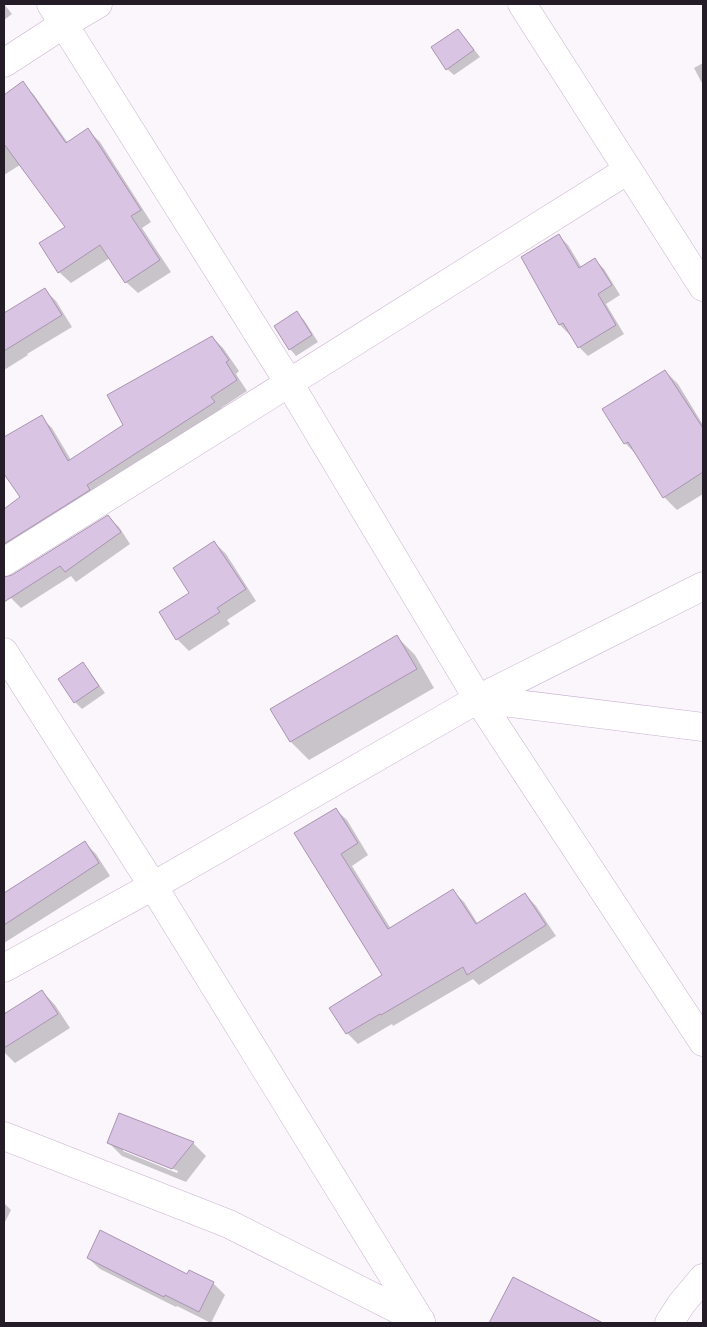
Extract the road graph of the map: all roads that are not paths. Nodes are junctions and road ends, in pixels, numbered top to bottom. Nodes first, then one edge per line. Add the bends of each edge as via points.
1 (98, 4) edge
2 (522, 4) edge
3 (57, 14) edge
4 (4, 63) edge
5 (628, 170) junction
6 (703, 287) edge
7 (289, 383) junction
8 (4, 562) edge
9 (703, 586) edge
10 (4, 652) edge
11 (478, 699) junction
12 (703, 727) edge
13 (153, 886) junction
14 (4, 968) edge
15 (703, 1042) edge
16 (4, 1136) edge
17 (703, 1278) edge
18 (423, 1322) edge
19 (669, 1323) edge

1 - 3 street
2 - 5 street
3 - 4 street
3 - 7 street
5 - 6 street
5 - 7 street
7 - 8 street
7 - 11 street
9 - 11 street
10 - 13 street
11 - 12 street
11 - 13 street
11 - 15 street
13 - 14 street
13 - 18 street
16 - 18 street via 229,1224
17 - 19 street

